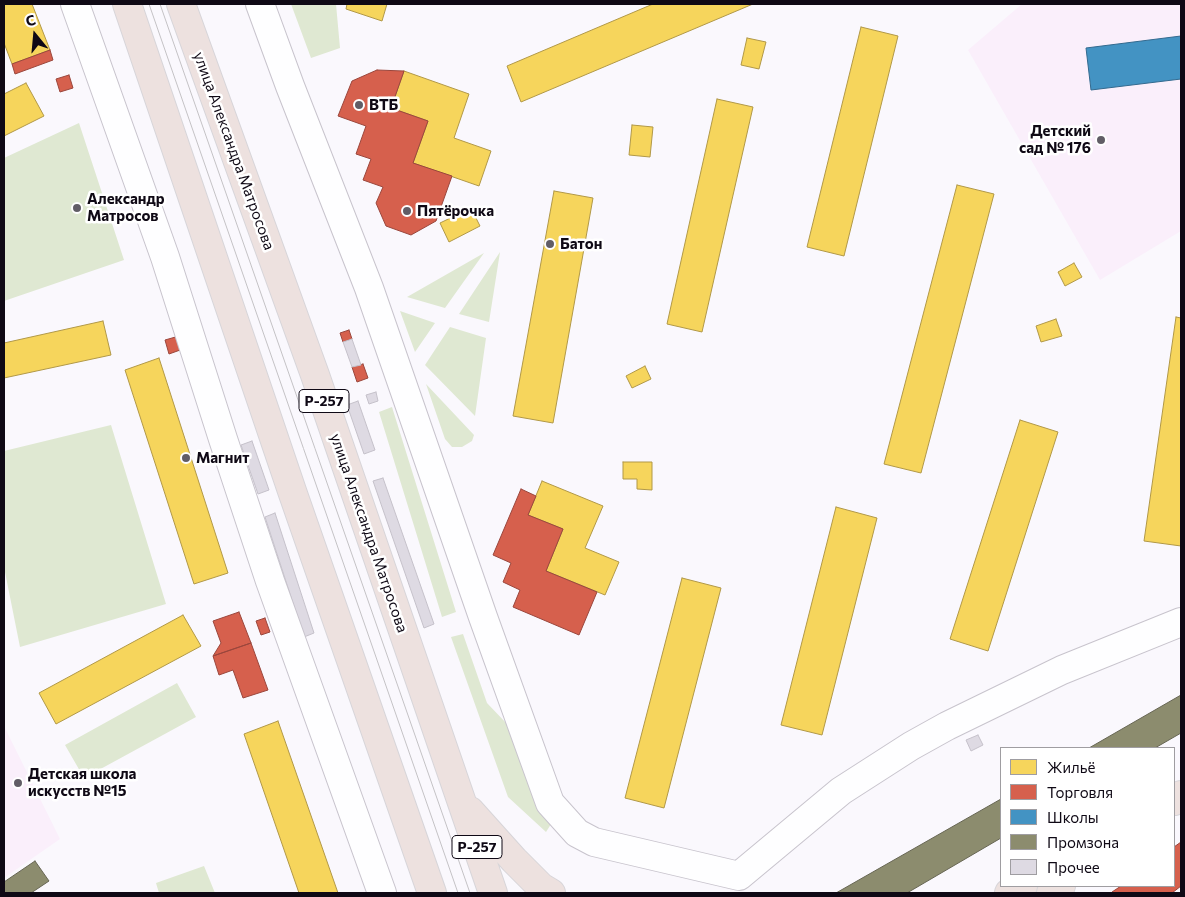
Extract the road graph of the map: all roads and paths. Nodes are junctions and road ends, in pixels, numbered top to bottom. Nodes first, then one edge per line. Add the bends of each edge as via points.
1 (75, 4) edge
2 (126, 4) edge
3 (181, 4) edge
4 (260, 4) edge
5 (1181, 622) edge
6 (461, 801) junction
7 (1021, 887) edge
8 (382, 893) edge
9 (432, 893) edge
10 (493, 893) edge
11 (551, 893) edge
12 (1009, 893) edge

1 - 8 street via 165,257 270,580
2 - 9 highway
3 - 6 highway, улица Александра Матросова / Р-257 via 318,384
4 - 5 street via 369,288 550,803 577,833 594,842 739,876 841,791 911,746 1062,670
6 - 10 highway, улица Александра Матросова / Р-257
6 - 11 highway via 541,888
7 - 12 highway

